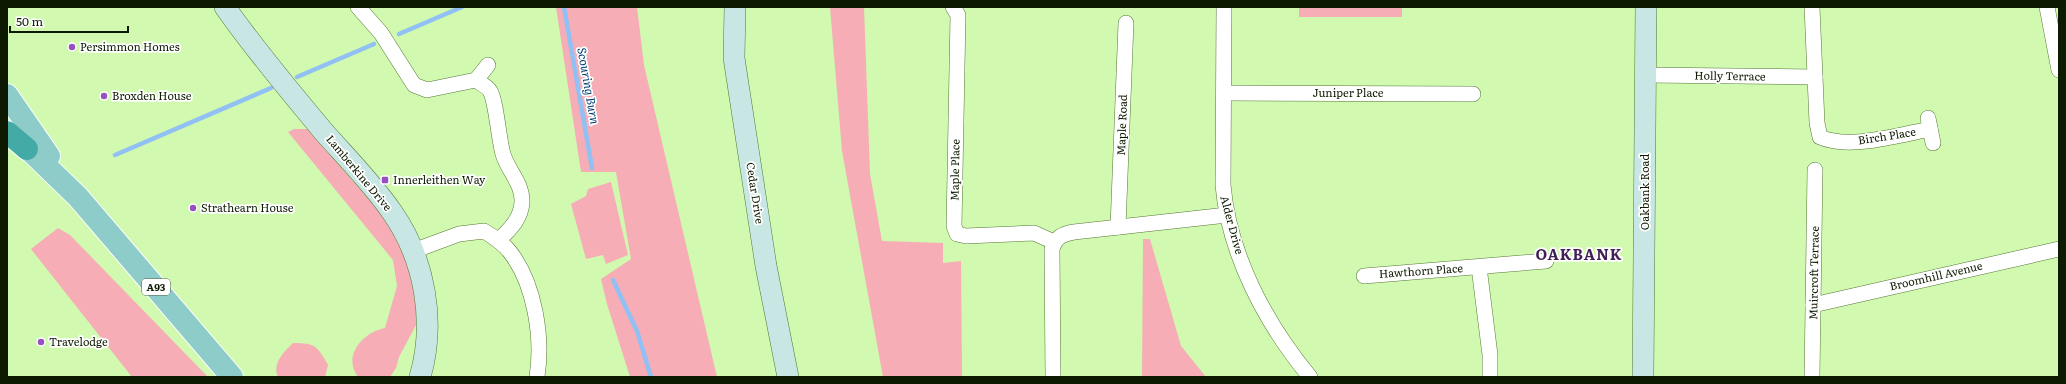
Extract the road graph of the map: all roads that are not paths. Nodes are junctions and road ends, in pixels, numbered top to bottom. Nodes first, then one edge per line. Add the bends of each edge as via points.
1 (225, 7) edge
2 (358, 7) edge
3 (735, 7) edge
4 (953, 7) edge
5 (1224, 7) edge
6 (1646, 7) edge
7 (1812, 7) edge
8 (2047, 7) edge
9 (1126, 23) dead end
10 (488, 65) dead end
11 (2059, 70) edge
12 (1646, 75) junction
13 (1815, 77) junction
14 (476, 80) junction
15 (1224, 93) junction
16 (1473, 94) dead end
17 (7, 95) edge
18 (7, 128) edge
19 (1930, 130) dead end
20 (7, 132) edge
21 (27, 149) junction
22 (1815, 170) dead end
23 (78, 197) junction
24 (1227, 215) junction
25 (1118, 227) junction
26 (499, 240) junction
27 (1054, 242) junction
28 (2059, 248) edge
29 (414, 251) junction
30 (1546, 261) dead end
31 (1479, 267) junction
32 (1364, 276) dead end
33 (1813, 305) junction
34 (420, 374) edge
35 (232, 377) edge
36 (538, 377) edge
37 (788, 377) edge
38 (1053, 377) edge
39 (1310, 377) edge
40 (1490, 377) edge
41 (1643, 377) edge
42 (1812, 377) edge

1 - 29 street, Lamberkine Drive via 258,52 392,212
2 - 14 street via 381,33 414,85 427,90
3 - 37 street, Cedar Drive via 734,58 766,266
4 - 27 street, Maple Place via 958,15 954,226 957,234 1034,234
5 - 15 street, Alder Drive
6 - 12 street, Oakbank Road
7 - 13 street
8 - 11 street
9 - 25 street, Maple Road
10 - 14 street
12 - 13 street, Holly Terrace
12 - 41 street, Oakbank Road
13 - 19 street, Birch Place via 1817,130 1820,137 1837,141 1867,141
14 - 26 street via 491,92 505,160 522,193 517,220
15 - 16 street, Juniper Place
15 - 24 street, Alder Drive via 1223,186
17 - 23 main road, A93
18 - 21 main road, A93
20 - 21 highway
21 - 23 main road, A93
22 - 33 street, Muircroft Terrace
23 - 35 main road, A93
24 - 25 street
24 - 39 street, Alder Drive via 1243,265 1258,299 1282,340
25 - 27 street via 1067,233
26 - 29 street via 484,231 459,234
26 - 36 street via 519,267 534,303
27 - 38 street
28 - 33 street, Broomhill Avenue
29 - 34 street, Lamberkine Drive via 426,300 427,325
30 - 31 street, Hawthorn Place
31 - 32 street, Hawthorn Place
31 - 40 street, Hawthorn Place via 1490,355
33 - 42 street, Muircroft Terrace

